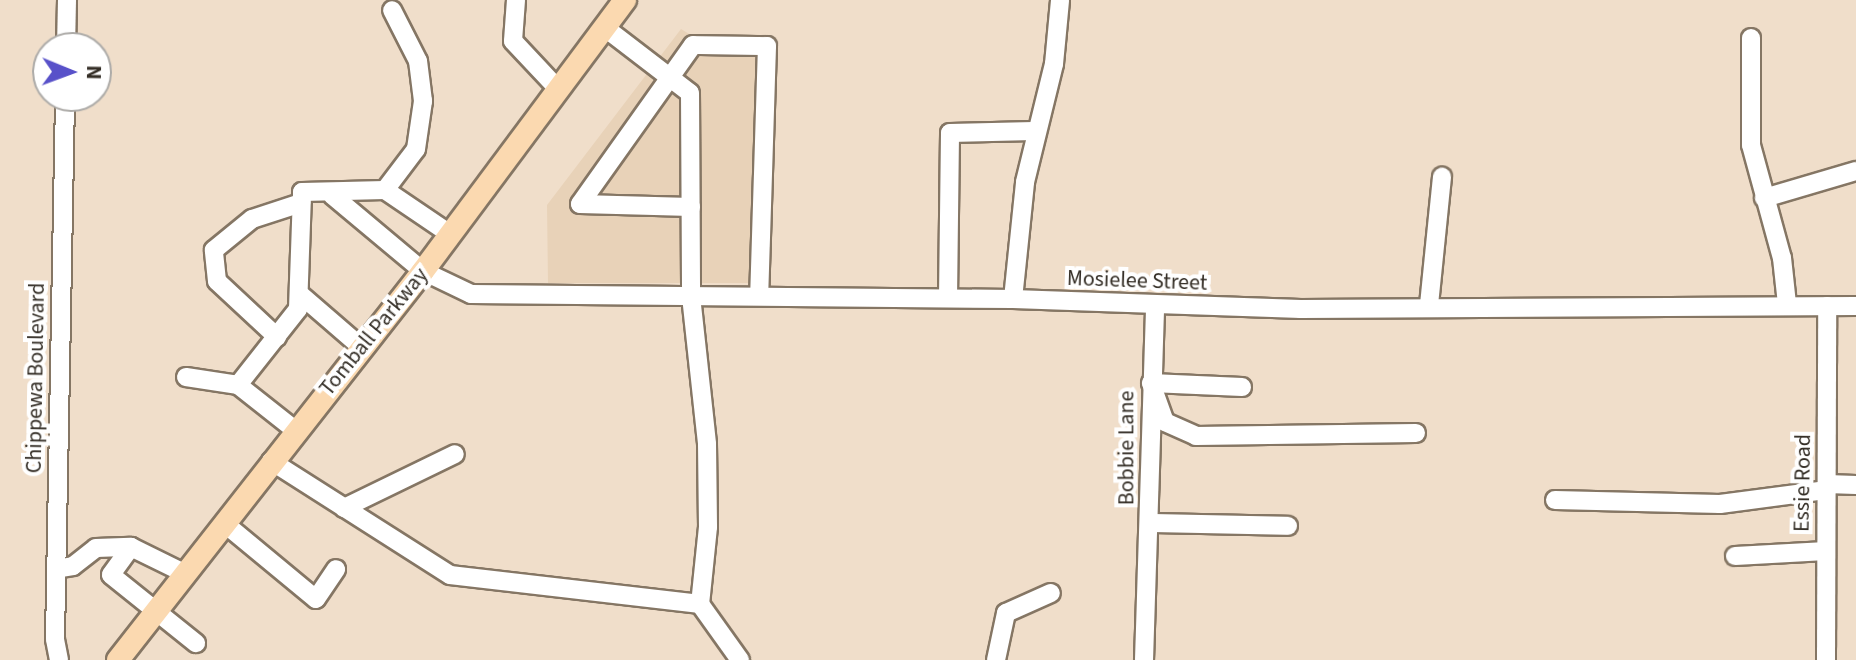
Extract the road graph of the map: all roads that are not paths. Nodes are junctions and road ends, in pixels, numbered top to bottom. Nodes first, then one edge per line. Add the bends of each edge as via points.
1 (67, 0) edge
2 (516, 0) edge
3 (625, 0) edge
4 (1060, 0) edge
5 (392, 10) dead end
6 (604, 27) junction
7 (66, 32) edge
8 (1751, 38) dead end
9 (669, 75) junction
10 (558, 89) junction
11 (65, 112) edge
12 (1034, 131) junction
13 (1856, 171) edge
14 (1442, 177) dead end
15 (385, 190) junction
16 (332, 195) junction
17 (1764, 198) junction
18 (301, 203) junction
19 (691, 207) junction
20 (450, 234) junction
21 (423, 271) junction
22 (302, 296) junction
23 (691, 296) junction
24 (759, 296) junction
25 (948, 298) junction
26 (1013, 299) junction
27 (1787, 304) junction
28 (1429, 305) junction
29 (1827, 306) junction
30 (1856, 306) edge
31 (1155, 307) junction
32 (277, 337) junction
33 (361, 347) junction
34 (186, 377) dead end
35 (1151, 383) junction
36 (238, 385) junction
37 (1242, 387) dead end
38 (295, 430) junction
39 (1416, 433) dead end
40 (455, 454) dead end
41 (271, 461) junction
42 (1856, 485) edge
43 (1827, 487) junction
44 (1555, 500) dead end
45 (344, 508) junction
46 (224, 523) junction
47 (1150, 523) junction
48 (1288, 526) dead end
49 (131, 547) junction
50 (1826, 551) junction
51 (1735, 556) dead end
52 (56, 569) junction
53 (336, 569) dead end
54 (186, 574) junction
55 (1051, 593) dead end
56 (700, 604) junction
57 (157, 612) junction
58 (196, 643) dead end
59 (59, 660) edge
60 (118, 660) edge
61 (740, 660) edge
62 (996, 660) edge
63 (1144, 660) edge
64 (1826, 660) edge

1 - 7 street
2 - 10 street via 513,41
3 - 6 main road, Tomball Parkway
4 - 12 street via 1054,64
5 - 15 street via 418,61 423,101 416,149
6 - 9 street
6 - 10 main road, Tomball Parkway
8 - 17 street via 1751,145
9 - 19 street via 690,93
9 - 19 street via 580,204
9 - 24 street via 693,45 767,46
10 - 20 main road, Tomball Parkway
11 - 52 street, Chippewa Boulevard
12 - 25 street via 950,133
12 - 26 street
13 - 17 street
14 - 28 street
15 - 16 street
15 - 20 street
16 - 18 street via 302,192
16 - 21 street, Mosielee Street
17 - 27 street via 1782,258
18 - 22 street
18 - 32 street via 252,219 214,250 217,281
19 - 23 street
20 - 21 main road, Tomball Parkway
21 - 23 street, Mosielee Street via 471,294
21 - 33 main road, Tomball Parkway
22 - 32 street
22 - 33 street
23 - 24 street, Mosielee Street
23 - 56 street via 707,444 708,527
24 - 25 street, Mosielee Street
25 - 26 street, Mosielee Street
26 - 31 street, Mosielee Street
27 - 28 street, Mosielee Street
27 - 29 street, Mosielee Street
28 - 31 street, Mosielee Street
29 - 30 street, Mosielee Street
29 - 43 street, Essie Road
31 - 35 street, Bobbie Lane
32 - 36 street
33 - 38 main road, Tomball Parkway
34 - 36 street
35 - 37 street
35 - 39 street via 1165,422 1196,436
35 - 47 street, Bobbie Lane
36 - 38 street
38 - 41 main road, Tomball Parkway
40 - 45 street
41 - 45 street
41 - 46 main road, Tomball Parkway
42 - 43 street
43 - 44 street via 1720,504
43 - 50 street, Essie Road
45 - 56 street via 450,575
46 - 53 street via 316,599
46 - 54 main road, Tomball Parkway
47 - 48 street
47 - 63 street, Bobbie Lane
49 - 52 street via 96,548 73,566
49 - 54 street
49 - 57 street via 111,575
50 - 51 street
50 - 64 street, Essie Road
52 - 59 street, Chippewa Boulevard
54 - 57 main road, Tomball Parkway
55 - 62 street via 1006,613
56 - 61 street
57 - 58 street
57 - 60 main road, Tomball Parkway

